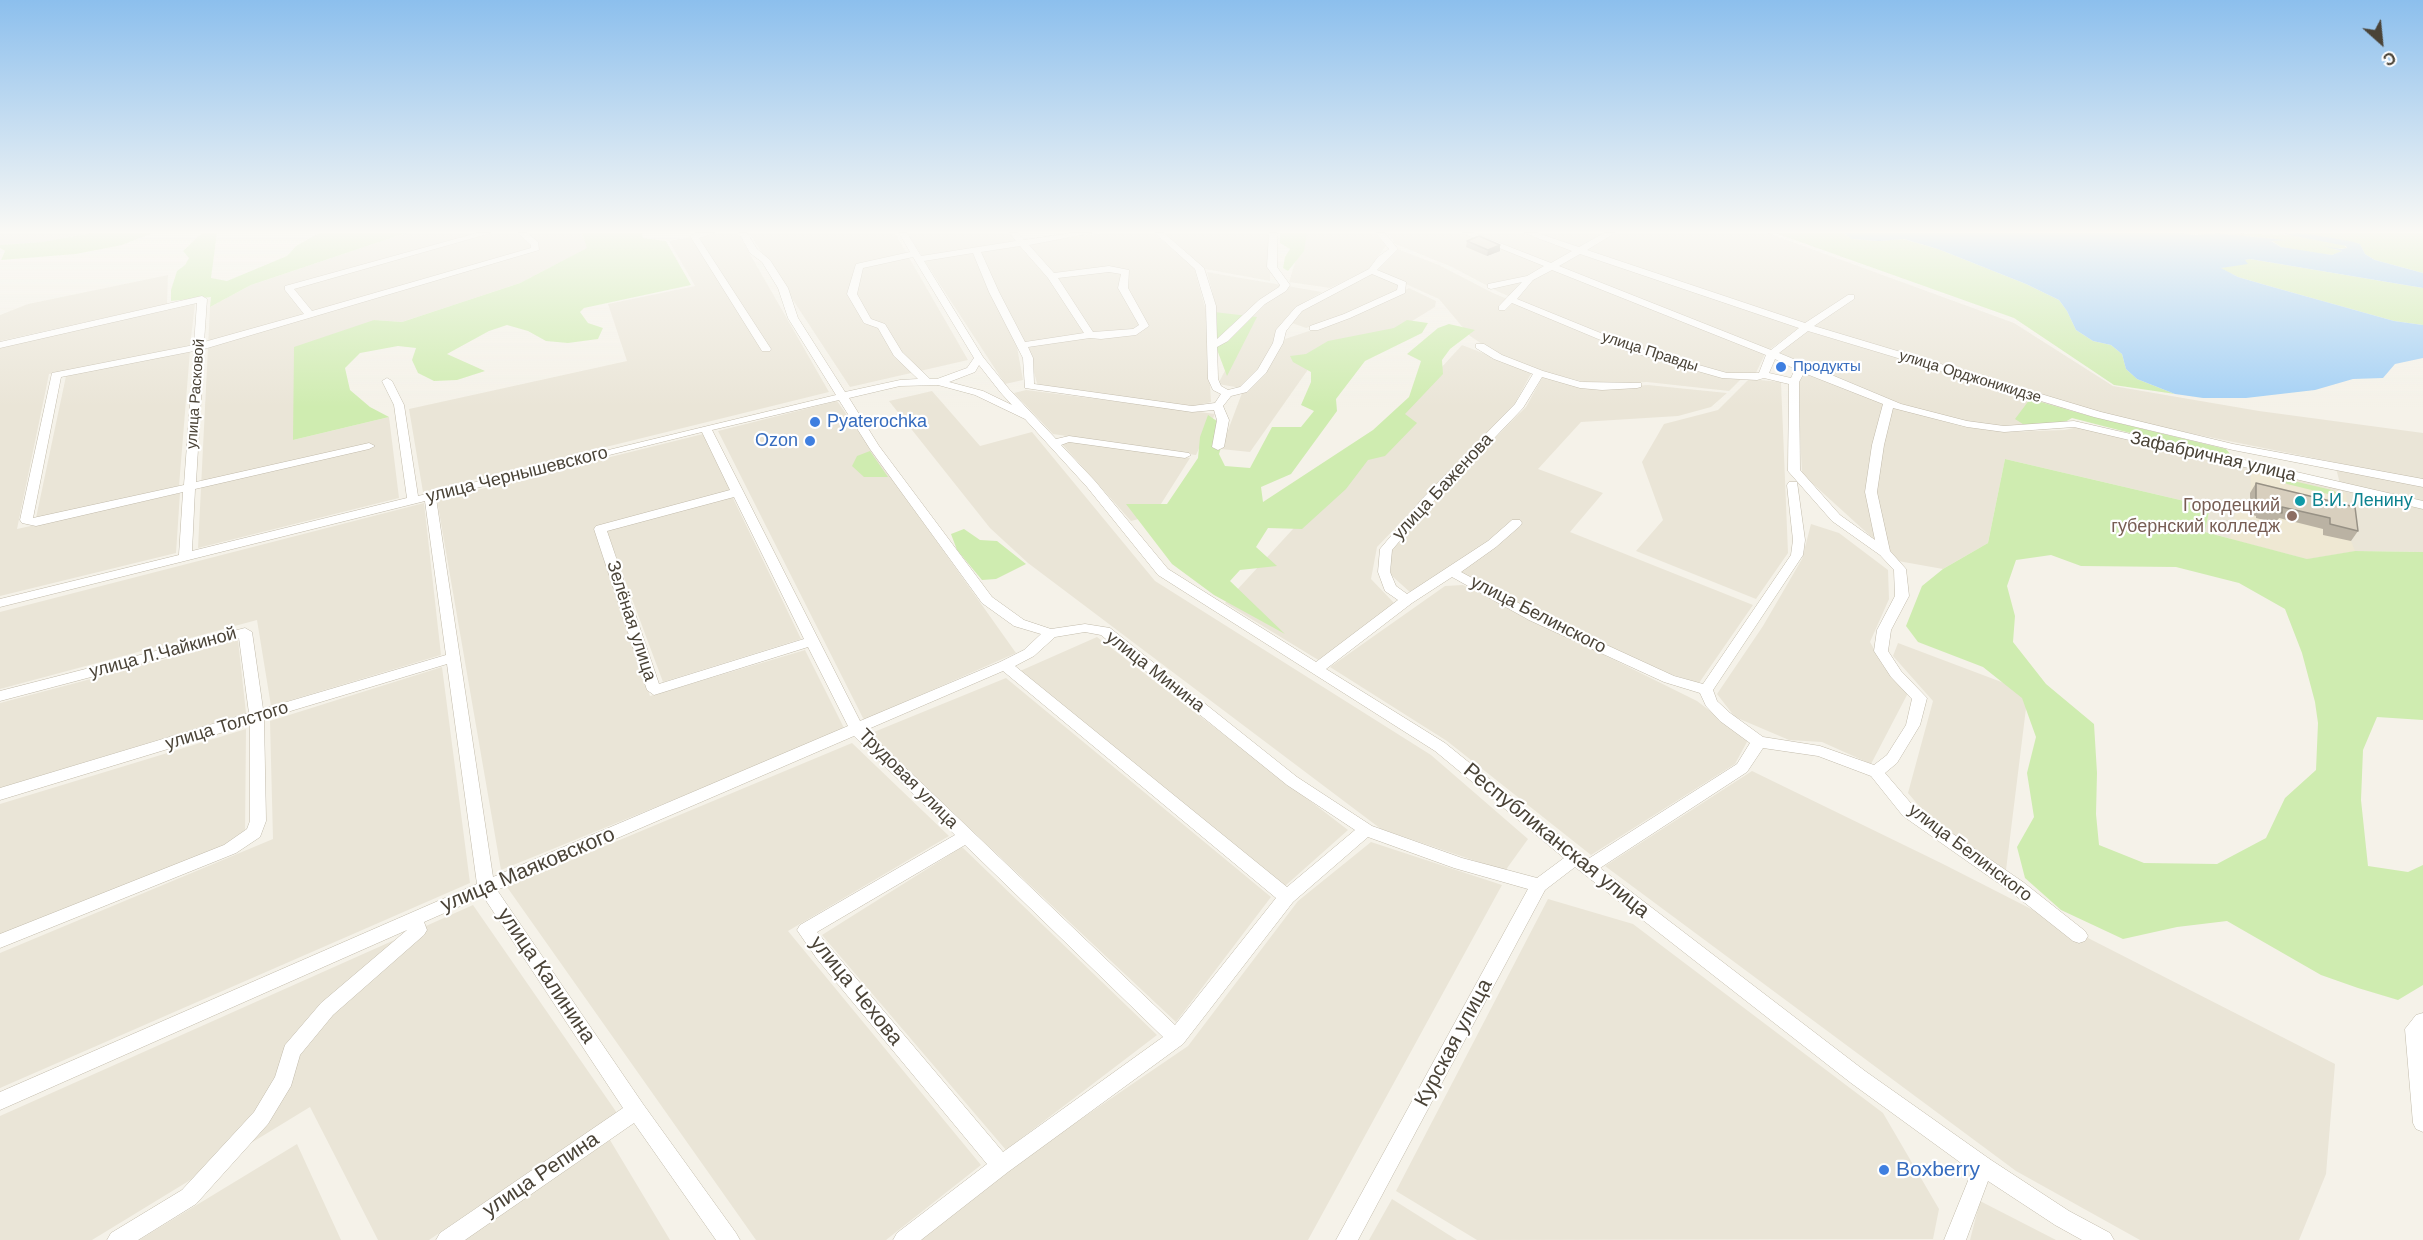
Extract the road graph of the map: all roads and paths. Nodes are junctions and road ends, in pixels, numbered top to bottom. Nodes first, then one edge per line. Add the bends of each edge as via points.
1 (290, 291) edge
2 (394, 291) edge
3 (729, 291) edge
4 (784, 291) edge
5 (853, 291) edge
6 (938, 291) edge
7 (994, 291) edge
8 (1062, 291) edge
9 (1125, 291) edge
10 (1206, 291) edge
11 (1280, 291) edge
12 (1334, 291) edge
13 (1402, 291) edge
14 (1519, 291) edge
15 (1614, 291) edge
16 (1699, 291) edge
17 (1851, 297) dead end
18 (1510, 299) junction
19 (1502, 308) dead end
20 (310, 315) junction
21 (1806, 327) junction
22 (1314, 328) dead end
23 (1090, 335) junction
24 (0, 345) edge
25 (1023, 345) junction
26 (1212, 346) junction
27 (1480, 346) dead end
28 (198, 347) junction
29 (766, 349) dead end
30 (1772, 354) junction
31 (979, 358) junction
32 (1801, 368) junction
33 (1539, 373) junction
34 (1764, 375) junction
35 (387, 381) dead end
36 (932, 381) junction
37 (1794, 382) junction
38 (1637, 384) dead end
39 (1029, 386) junction
40 (1005, 391) junction
41 (1227, 393) junction
42 (842, 396) junction
43 (1888, 403) junction
44 (1218, 406) junction
45 (1032, 420) junction
46 (705, 428) junction
47 (1053, 443) junction
48 (369, 446) dead end
49 (1218, 447) dead end
50 (2233, 447) junction
51 (1185, 455) dead end
52 (2244, 465) junction
53 (1793, 478) junction
54 (2423, 483) edge
55 (190, 488) junction
56 (737, 492) junction
57 (430, 497) junction
58 (413, 501) junction
59 (2423, 505) edge
60 (1516, 522) dead end
61 (1884, 552) junction
62 (185, 558) junction
63 (1452, 572) junction
64 (1407, 600) junction
65 (0, 603) edge
66 (1052, 633) junction
67 (813, 641) junction
68 (453, 657) junction
69 (1005, 665) junction
70 (1317, 669) junction
71 (1706, 690) junction
72 (0, 696) edge
73 (258, 717) junction
74 (857, 730) junction
75 (1759, 742) junction
76 (1876, 772) junction
77 (0, 794) edge
78 (1366, 831) junction
79 (965, 837) junction
80 (1582, 863) junction
81 (1539, 885) junction
82 (486, 887) junction
83 (1287, 897) junction
84 (414, 919) junction
85 (2079, 936) dead end
86 (0, 941) edge
87 (2423, 1021) edge
88 (1176, 1038) junction
89 (0, 1101) edge
90 (636, 1110) junction
91 (2423, 1123) edge
92 (1001, 1165) junction
93 (1984, 1167) junction
94 (118, 1240) edge
95 (447, 1240) edge
96 (729, 1240) edge
97 (904, 1240) edge
98 (1347, 1240) edge
99 (1954, 1240) edge
100 (2103, 1240) edge

1 - 20 street
2 - 20 street
3 - 29 street
4 - 42 street, улица Минина via 793,318
5 - 36 street via 867,321 882,326 898,354
6 - 31 street
7 - 25 street
8 - 23 street
9 - 23 street via 1144,326 1136,332
10 - 26 street
11 - 26 street
12 - 41 street via 1299,309 1281,330 1262,371 1243,390
13 - 22 street
14 - 18 street
15 - 30 street, Зафабричная улица
16 - 21 street, улица Орджоникидзе
17 - 21 street
18 - 19 street
18 - 34 street, улица Правды via 1631,349 1726,376
20 - 28 street
21 - 30 street
21 - 50 street, улица Орджоникидзе via 2098,415
23 - 25 street
24 - 28 street, улица Расковой via 202,300
25 - 39 street via 1030,371
26 - 41 street via 1213,379 1217,388
27 - 33 street
28 - 55 street, улица Расковой
28 - 55 street via 56,375 26,520 36,522
30 - 32 street, Зафабричная улица
30 - 34 street
31 - 36 street via 971,370
31 - 40 street, Республиканская улица
32 - 37 street
32 - 43 street, Зафабричная улица
33 - 38 street via 1591,386
33 - 64 street, улица Баженова via 1520,406 1386,549 1384,573 1390,588
34 - 37 street, улица Правды
35 - 58 street via 399,405
36 - 42 street, улица Чернышевского via 900,383
36 - 45 street, улица Чернышевского via 979,393
37 - 53 street
39 - 40 street
39 - 44 street via 1192,409
40 - 45 street, Республиканская улица
41 - 44 street
42 - 46 street, улица Чернышевского
42 - 66 street, улица Минина via 874,447 987,600 1019,623
43 - 52 street, Зафабричная улица via 1966,424 2004,429 2074,424
43 - 61 street via 1871,492
44 - 49 street via 1223,420
45 - 47 street, Республиканская улица
46 - 56 street, Трудовая улица
46 - 57 street, улица Чернышевского
47 - 51 street via 1069,439
47 - 70 street, Республиканская улица via 1163,572
48 - 55 street
50 - 52 street
50 - 54 street, улица Орджоникидзе
52 - 59 street, Зафабричная улица
53 - 61 street via 1836,518
53 - 71 street via 1797,555
55 - 62 street, улица Расковой
56 - 67 street, Трудовая улица
56 - 67 street, Зелёная улица via 600,529 654,690
57 - 58 street, улица Чернышевского
57 - 68 street, улица Калинина
58 - 62 street, улица Чернышевского
60 - 63 street
61 - 76 street via 1900,569 1902,596 1884,630 1881,651 1896,674 1920,698 1912,725 1892,759
62 - 65 street, улица Чернышевского
63 - 64 street, улица Белинского
63 - 71 street, улица Белинского via 1534,616 1670,679
64 - 70 street
66 - 69 street, улица Маяковского via 1029,653
66 - 78 street, улица Минина via 1085,628 1105,631 1292,781
67 - 74 street, Трудовая улица
68 - 73 street, улица Толстого
68 - 82 street, улица Калинина
69 - 74 street, улица Маяковского
69 - 83 street
70 - 80 street, Республиканская улица via 1440,747
71 - 75 street, улица Белинского via 1711,703 1725,717
72 - 73 street, улица Л.Чайкиной via 245,632
73 - 77 street, улица Толстого
73 - 86 street, улица Л.Чайкиной via 258,821 254,833 231,849
74 - 79 street, Трудовая улица
74 - 82 street, улица Маяковского
75 - 76 street, улица Белинского via 1820,751
75 - 80 street via 1742,768
76 - 85 street, улица Белинского via 1909,812 2017,887
78 - 81 street, улица Минина via 1460,864
78 - 83 street
79 - 88 street, Трудовая улица
79 - 92 street, улица Чехова via 806,930
80 - 81 street, Курская улица
80 - 93 street, Республиканская улица via 1858,1077
81 - 98 street, Курская улица
82 - 84 street, улица Маяковского
82 - 90 street, улица Калинина
83 - 88 street
84 - 89 street, улица Маяковского
84 - 94 street via 418,930 327,1009 292,1051 284,1080 261,1118 189,1197
87 - 91 street via 2414,1029
88 - 92 street
90 - 95 street, улица Репина
90 - 96 street, улица Калинина
92 - 97 street
93 - 99 street
93 - 100 street, Республиканская улица

